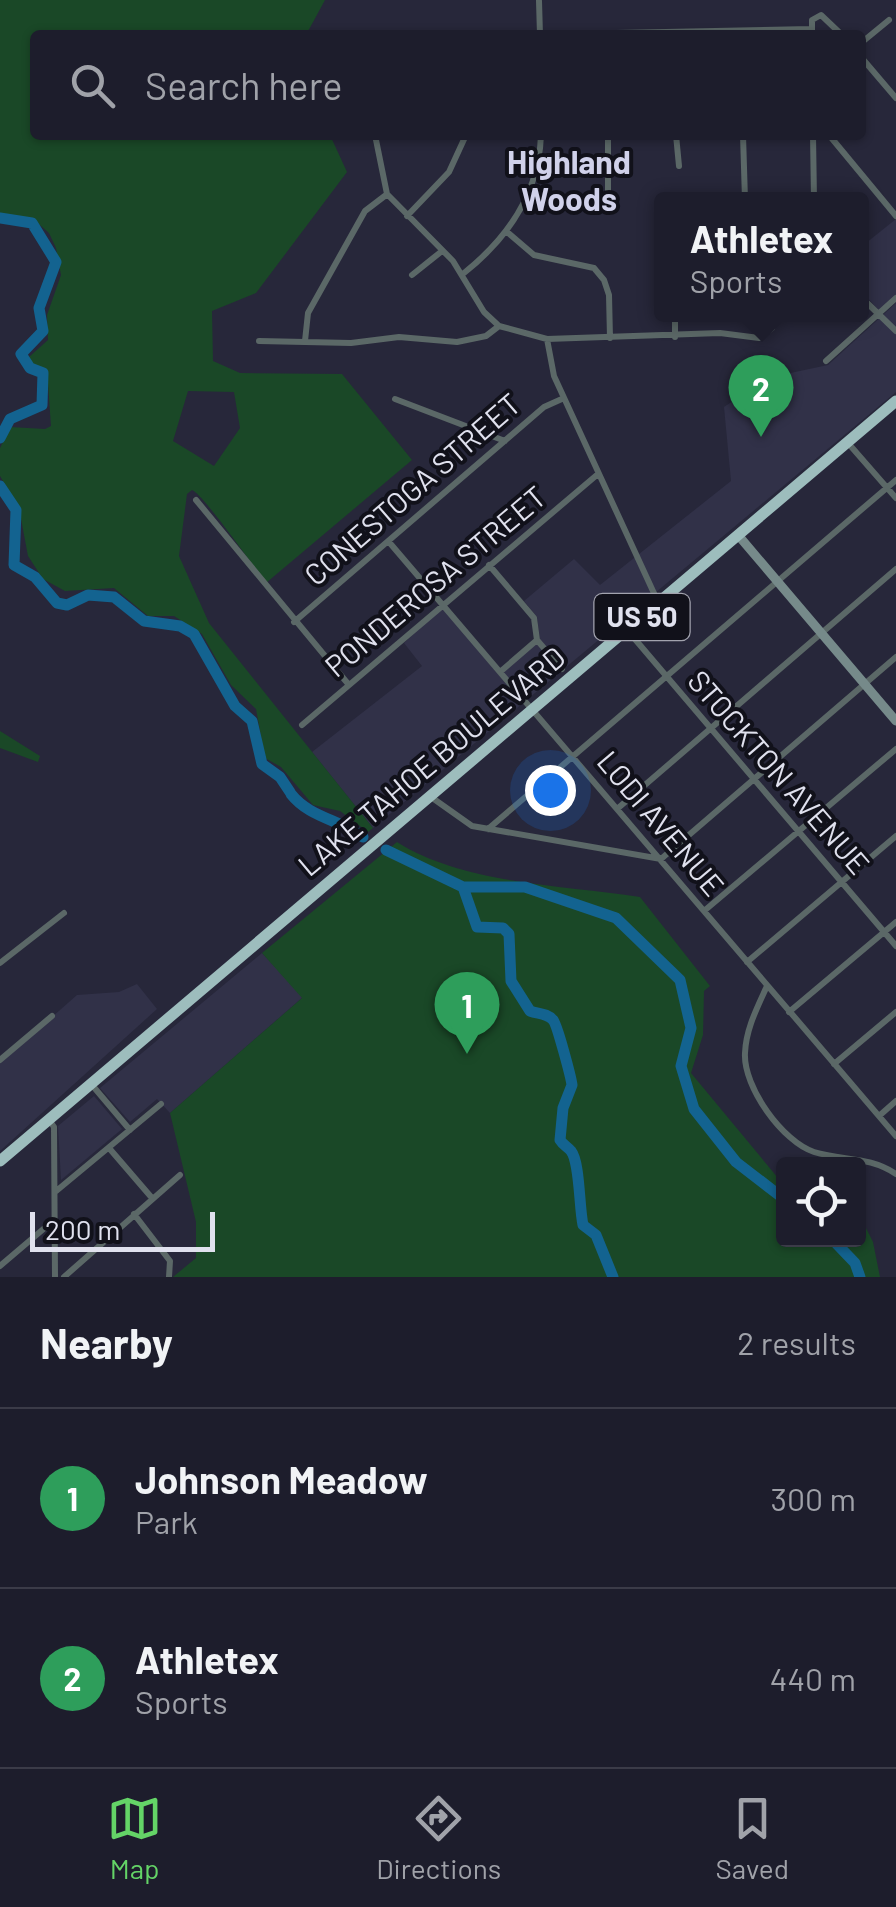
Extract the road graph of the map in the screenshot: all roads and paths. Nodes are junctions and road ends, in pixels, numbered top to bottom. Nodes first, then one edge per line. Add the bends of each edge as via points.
1 (539, 1) edge
2 (889, 20) dead end
3 (540, 30) edge
4 (812, 30) edge
5 (837, 30) edge
6 (866, 39) edge
7 (866, 63) edge
8 (896, 98) edge
9 (377, 140) edge
10 (464, 140) edge
11 (540, 140) edge
12 (608, 140) edge
13 (676, 140) edge
14 (743, 140) edge
15 (813, 140) edge
16 (833, 140) edge
17 (679, 166) dead end
18 (744, 192) edge
19 (814, 192) edge
20 (387, 194) junction
21 (608, 204) dead end
22 (407, 216) junction
23 (896, 216) edge
24 (506, 231) junction
25 (442, 251) junction
26 (464, 273) junction
27 (412, 275) dead end
28 (896, 298) edge
29 (869, 305) edge
30 (878, 314) junction
31 (675, 322) edge
32 (498, 326) junction
33 (772, 328) dead end
34 (896, 331) edge
35 (610, 338) junction
36 (676, 338) junction
37 (547, 339) junction
38 (259, 341) dead end
39 (305, 341) junction
40 (826, 361) dead end
41 (564, 398) junction
42 (395, 399) dead end
43 (896, 401) edge
44 (505, 441) junction
45 (847, 442) junction
46 (598, 474) junction
47 (896, 480) edge
48 (887, 488) junction
49 (896, 498) edge
50 (196, 500) dead end
51 (738, 535) junction
52 (389, 542) junction
53 (489, 565) junction
54 (896, 569) edge
55 (777, 580) junction
56 (658, 603) junction
57 (442, 604) junction
58 (294, 622) junction
59 (626, 630) junction
60 (822, 632) junction
61 (537, 640) junction
62 (896, 658) edge
63 (562, 669) dead end
64 (500, 672) junction
65 (665, 675) junction
66 (865, 684) junction
67 (348, 685) junction
68 (532, 710) junction
69 (896, 721) edge
70 (302, 724) dead end
71 (710, 728) junction
72 (896, 749) edge
73 (573, 757) junction
74 (755, 780) junction
75 (430, 796) junction
76 (616, 808) junction
77 (487, 830) junction
78 (799, 831) junction
79 (896, 836) edge
80 (660, 859) junction
81 (842, 881) junction
82 (704, 912) junction
83 (64, 913) dead end
84 (896, 922) edge
85 (884, 932) junction
86 (896, 946) edge
87 (746, 962) junction
88 (0, 963) edge
89 (767, 986) junction
90 (789, 1012) junction
91 (896, 1012) edge
92 (52, 1016) dead end
93 (0, 1060) edge
94 (834, 1064) junction
95 (91, 1084) junction
96 (896, 1101) edge
97 (161, 1104) dead end
98 (879, 1116) junction
99 (49, 1120) junction
100 (130, 1130) junction
101 (896, 1136) edge
102 (109, 1148) junction
103 (0, 1161) edge
104 (896, 1174) edge
105 (180, 1175) dead end
106 (54, 1193) junction
107 (152, 1198) junction
108 (134, 1214) junction
109 (54, 1220) junction
110 (0, 1266) edge
111 (170, 1274) edge
112 (55, 1277) edge
113 (64, 1277) edge

1 - 3 street
2 - 6 street
4 - 5 street via 812,20 821,15
7 - 8 street
9 - 20 street
10 - 22 street via 449,172
11 - 24 street via 530,194
12 - 21 street
13 - 17 street
14 - 18 street
15 - 19 street
16 - 23 street
20 - 22 street
20 - 39 street via 365,210 308,314
22 - 25 street
24 - 26 street
24 - 35 street via 534,255 594,268 609,295
25 - 26 street
25 - 27 street
26 - 32 street
28 - 30 street
29 - 30 street
30 - 34 street
30 - 40 street
31 - 36 street
32 - 37 street
32 - 39 street via 457,342
33 - 36 street via 759,338
35 - 36 street
35 - 37 street
37 - 41 street
38 - 39 street
41 - 44 street, CONESTOGA STREET
41 - 46 street
42 - 44 street
43 - 45 highway, LAKE TAHOE BOULEVARD / US 50
44 - 52 street, CONESTOGA STREET
45 - 48 street
45 - 51 highway, LAKE TAHOE BOULEVARD / US 50
46 - 53 street, PONDEROSA STREET
46 - 56 street
47 - 48 street
48 - 49 street
48 - 55 street
50 - 58 street
51 - 55 street
51 - 56 highway, LAKE TAHOE BOULEVARD / US 50
52 - 57 street, LODI AVENUE
52 - 58 street, CONESTOGA STREET
53 - 57 street, PONDEROSA STREET
53 - 61 street via 534,618
54 - 60 street
55 - 60 street
55 - 65 street
56 - 59 highway, LAKE TAHOE BOULEVARD / US 50
57 - 64 street, LODI AVENUE
57 - 67 street, PONDEROSA STREET
58 - 67 street
59 - 65 street, STOCKTON AVENUE
59 - 68 highway, LAKE TAHOE BOULEVARD / US 50
60 - 66 street
60 - 71 street
61 - 63 street
61 - 64 street
62 - 66 street
64 - 68 street, LODI AVENUE
65 - 71 street, STOCKTON AVENUE
65 - 73 street
66 - 69 street
66 - 74 street
67 - 70 street, PONDEROSA STREET
68 - 73 street, LODI AVENUE
68 - 75 highway, LAKE TAHOE BOULEVARD / US 50
71 - 74 street, STOCKTON AVENUE
71 - 76 street
72 - 78 street
73 - 76 street, LODI AVENUE
73 - 77 street
74 - 78 street, STOCKTON AVENUE
74 - 80 street
75 - 77 street via 458,820
75 - 95 highway, LAKE TAHOE BOULEVARD / US 50
76 - 80 street, LODI AVENUE
77 - 80 street
78 - 81 street, STOCKTON AVENUE
78 - 82 street
79 - 81 street
80 - 82 street, LODI AVENUE
81 - 85 street, STOCKTON AVENUE
81 - 87 street
82 - 87 street, LODI AVENUE
83 - 88 street
84 - 85 street
85 - 86 street, STOCKTON AVENUE
85 - 90 street
87 - 89 street, LODI AVENUE
89 - 90 street, LODI AVENUE
89 - 104 street via 744,1056 780,1126 810,1151 871,1159
90 - 94 street, LODI AVENUE
91 - 94 street
92 - 93 street
94 - 98 street, LODI AVENUE
95 - 99 highway, LAKE TAHOE BOULEVARD / US 50
95 - 100 street
96 - 98 street
97 - 100 street
98 - 101 street, LODI AVENUE
99 - 103 highway, LAKE TAHOE BOULEVARD / US 50
99 - 106 street
100 - 102 street
102 - 106 street
102 - 107 street
105 - 107 street
106 - 109 street
107 - 108 street
108 - 111 street
108 - 113 street
109 - 110 street
109 - 112 street

